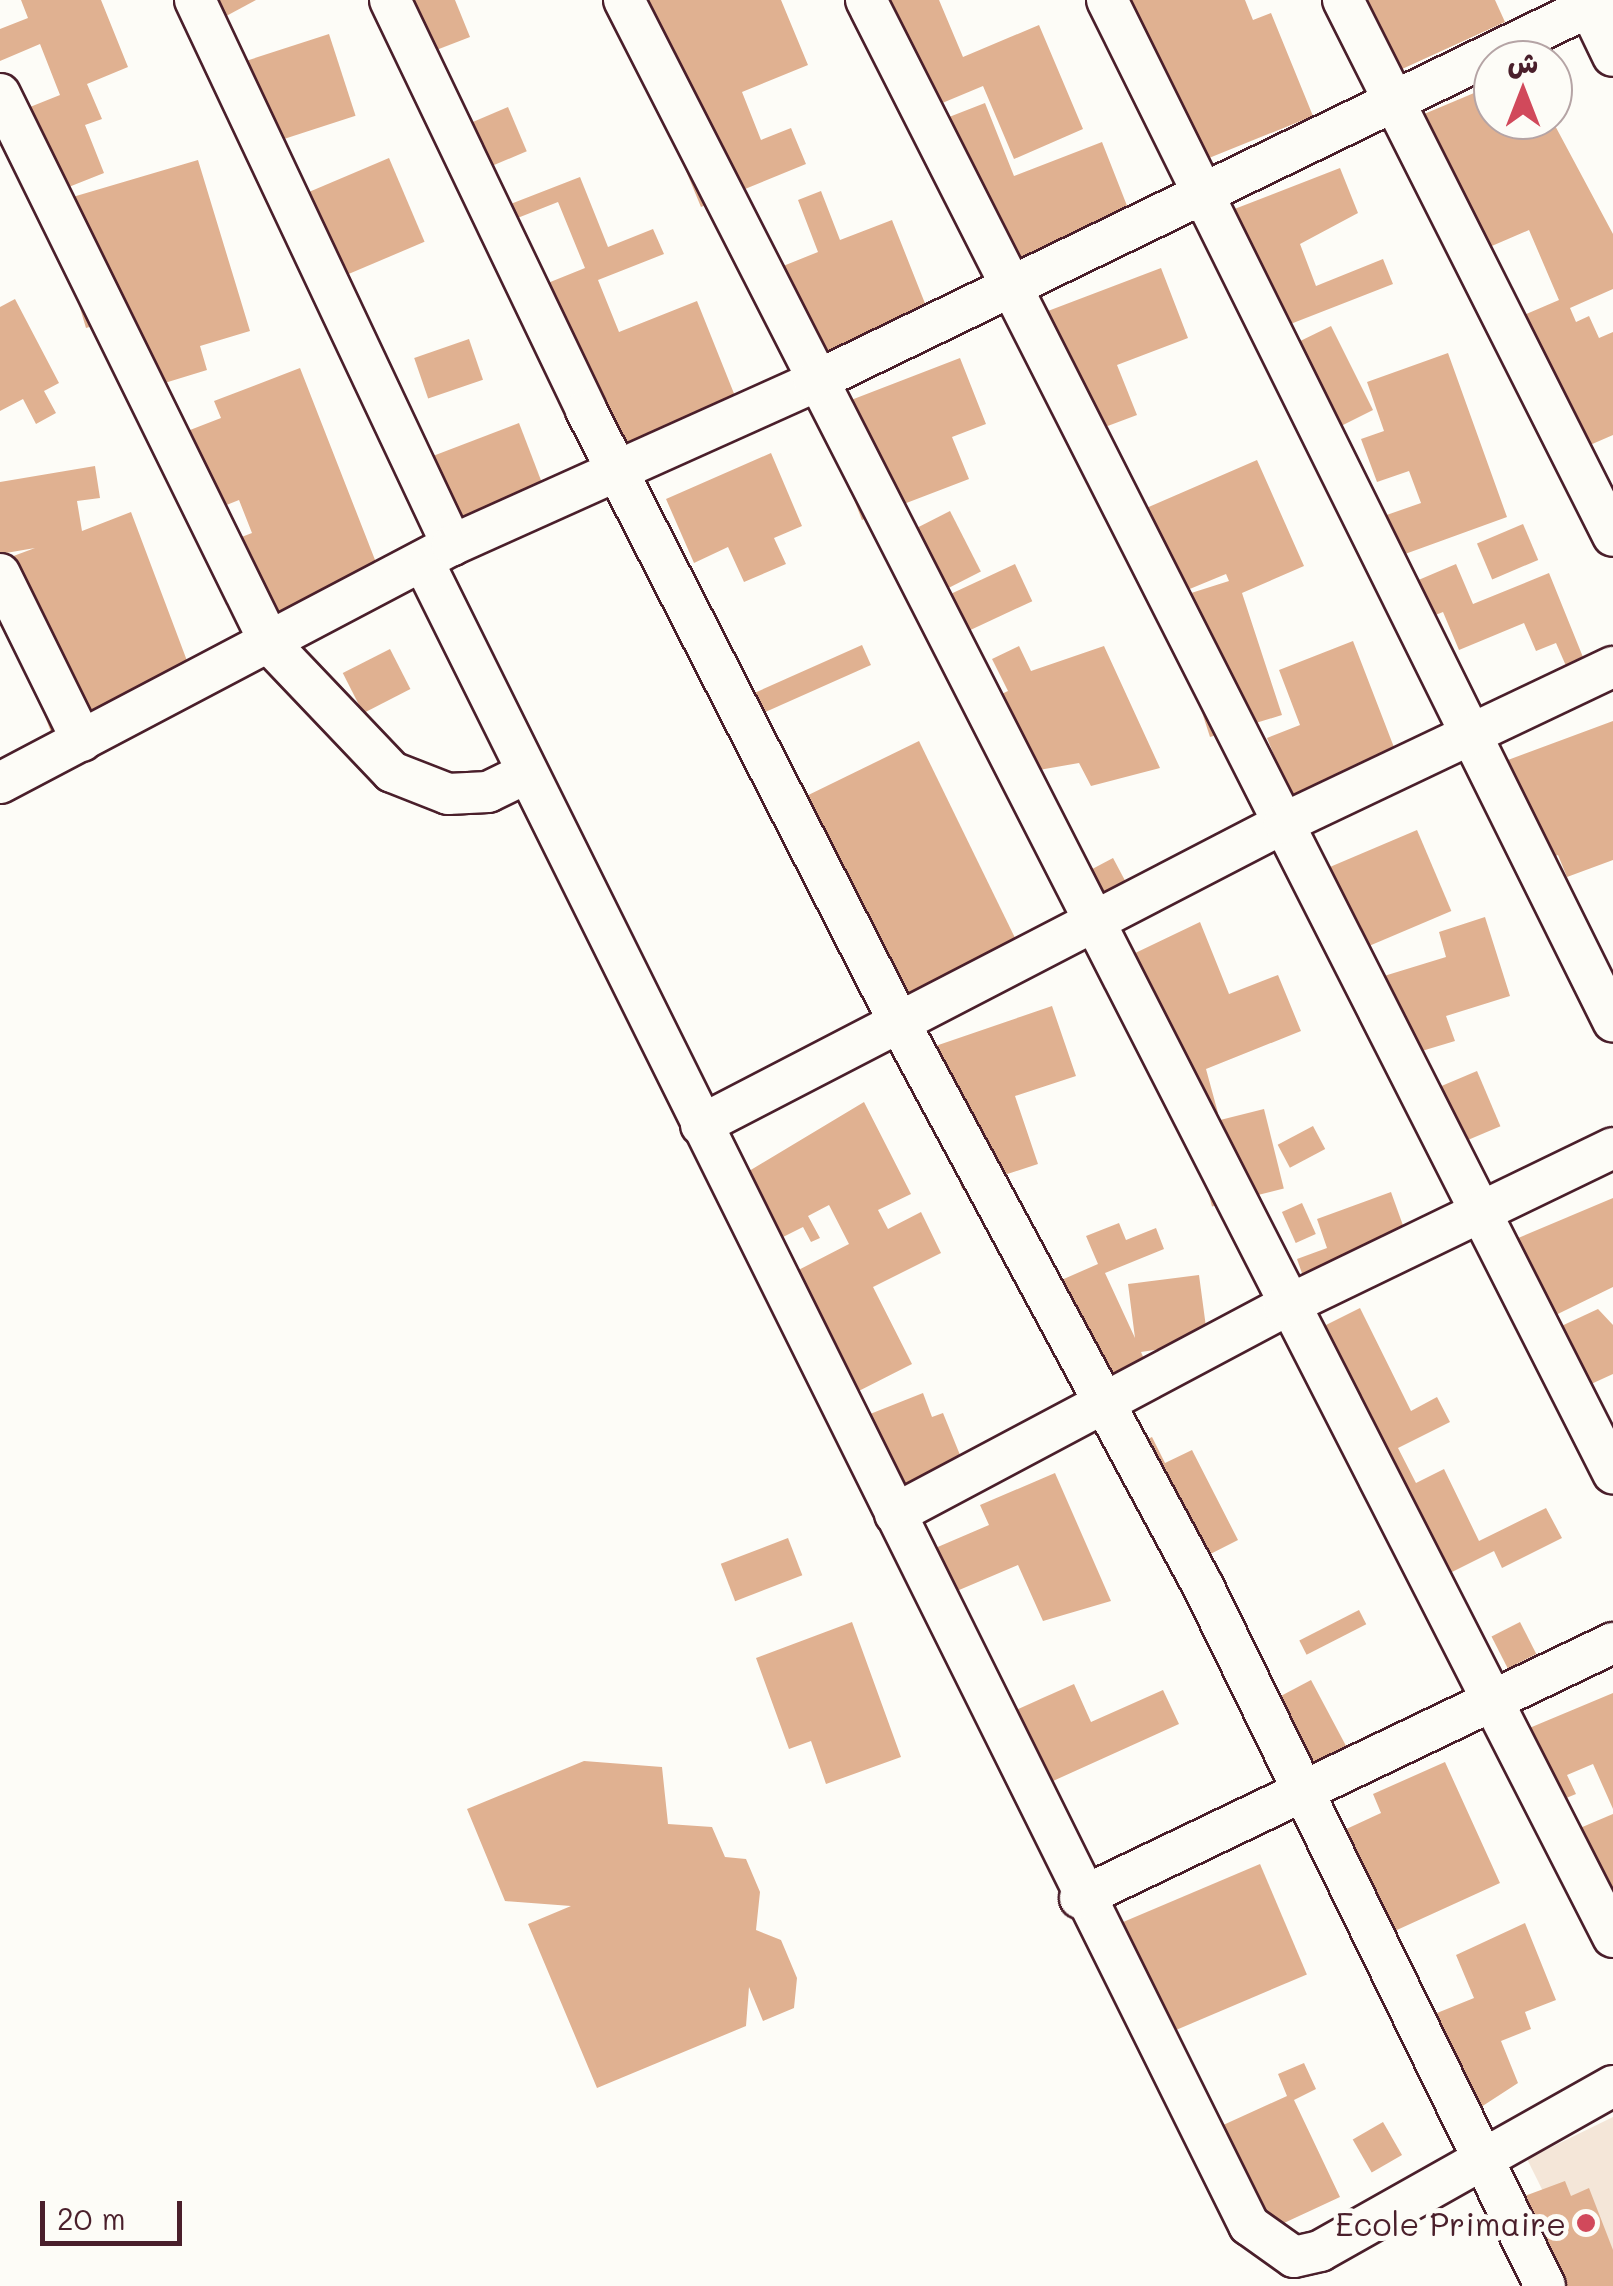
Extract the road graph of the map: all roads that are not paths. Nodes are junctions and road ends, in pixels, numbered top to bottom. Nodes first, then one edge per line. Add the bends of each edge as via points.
1 (195, 0) edge
2 (390, 0) edge
3 (624, 0) edge
4 (866, 0) edge
5 (1107, 0) edge
6 (1343, 0) edge
7 (1593, 2) edge
8 (1613, 56) edge
9 (0, 94) edge
10 (1392, 102) junction
11 (1202, 196) junction
12 (1006, 288) junction
13 (814, 382) junction
14 (618, 467) junction
15 (1613, 536) edge
16 (437, 553) junction
17 (0, 574) edge
18 (270, 644) junction
19 (1613, 667) edge
20 (1466, 739) junction
21 (82, 740) junction
22 (525, 774) junction
23 (0, 783) edge
24 (1284, 823) junction
25 (1091, 928) junction
26 (1613, 1021) edge
27 (898, 1022) junction
28 (701, 1125) junction
29 (1613, 1148) edge
30 (1483, 1215) junction
31 (1284, 1307) junction
32 (1104, 1403) junction
33 (1613, 1472) edge
34 (895, 1514) junction
35 (1613, 1642) edge
36 (1492, 1702) junction
37 (1300, 1795) junction
38 (1080, 1898) junction
39 (1613, 1937) edge
40 (1613, 2086) edge
41 (1482, 2156) junction
42 (1545, 2286) edge

1 - 16 street
2 - 14 street
3 - 13 street
4 - 12 street
5 - 11 street
6 - 10 street
7 - 8 street
7 - 10 street
9 - 18 street
10 - 11 street
10 - 15 street
11 - 12 street
11 - 20 street
12 - 13 street
12 - 24 street
13 - 14 street
13 - 25 street
14 - 16 street
14 - 27 street
16 - 18 street
16 - 22 street
17 - 21 street
18 - 21 street
18 - 22 street via 392,772 448,794 488,792
19 - 20 street
20 - 24 street
20 - 26 street
21 - 23 street
22 - 28 street
24 - 25 street
24 - 30 street
25 - 27 street
25 - 31 street
27 - 28 street
27 - 32 street
28 - 34 street
29 - 30 street
30 - 31 street
30 - 33 street
31 - 32 street
31 - 36 street
32 - 34 street
32 - 37 street
34 - 38 street
35 - 36 street
36 - 37 street
36 - 39 street
37 - 38 street
37 - 41 street
38 - 41 street via 1248,2224 1270,2246 1294,2257 1320,2250
40 - 41 street
41 - 42 street

